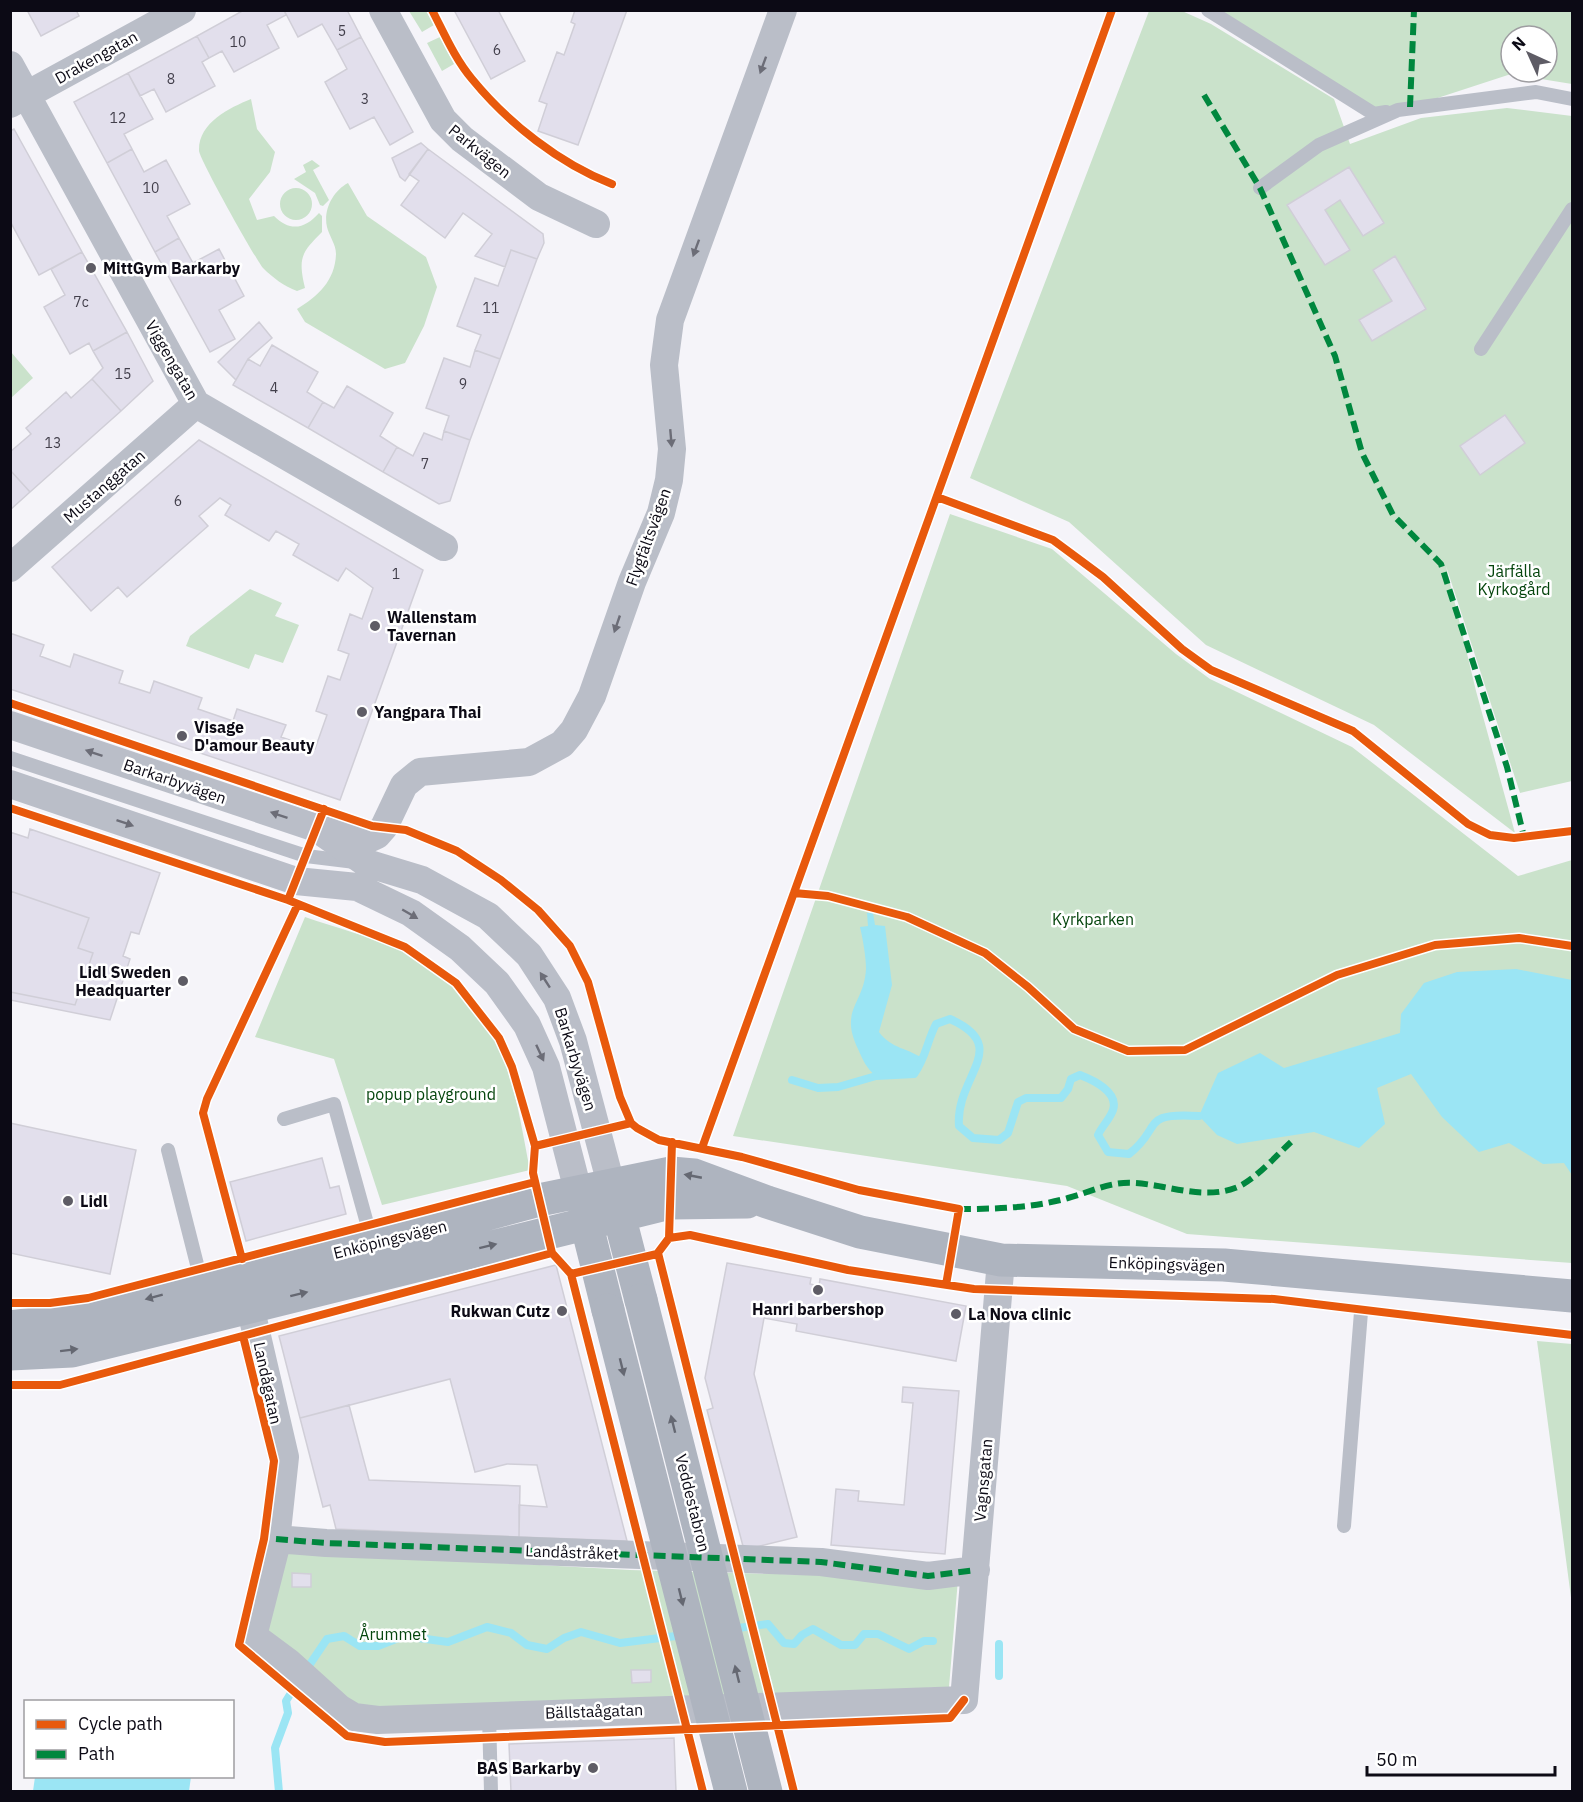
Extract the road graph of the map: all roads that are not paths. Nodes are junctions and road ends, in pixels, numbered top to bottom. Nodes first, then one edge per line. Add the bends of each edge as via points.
1 (182, 10) edge
2 (383, 10) edge
3 (783, 10) edge
4 (1208, 10) edge
5 (10, 65) edge
6 (1572, 99) edge
7 (19, 100) edge
8 (1410, 107) junction
9 (1260, 188) dead end
10 (1572, 209) edge
11 (596, 224) dead end
12 (1480, 349) dead end
13 (196, 404) junction
14 (444, 547) dead end
15 (10, 568) edge
16 (10, 725) edge
17 (10, 758) edge
18 (10, 784) edge
19 (316, 828) junction
20 (306, 856) junction
21 (362, 875) junction
22 (284, 1119) dead end
23 (168, 1150) dead end
24 (615, 1200) junction
25 (582, 1207) junction
26 (373, 1245) junction
27 (1001, 1260) junction
28 (202, 1284) junction
29 (1572, 1296) edge
30 (250, 1306) junction
31 (1361, 1312) dead end
32 (210, 1317) junction
33 (10, 1326) edge
34 (10, 1354) edge
35 (1344, 1526) dead end
36 (276, 1539) junction
37 (976, 1570) junction
38 (253, 1636) joint
39 (964, 1700) joint
40 (752, 1706) junction
41 (489, 1715) junction
42 (757, 1733) dead end
43 (491, 1791) edge
44 (731, 1791) edge
45 (766, 1791) edge

1 - 7 street, Drakengatan
2 - 11 street, Parkvägen via 443,120 462,139 539,196
3 -> 19 street, Flygfältsvägen via 669,320 664,364 672,449 669,480 661,513 592,696 574,730 562,744 529,762 420,772 404,785 377,836 364,841
4 - 8 lane via 1374,114
5 - 7 street, Viggengatan
6 - 8 lane via 1536,92
7 - 13 street, Viggengatan
8 - 9 lane via 1319,145
10 - 12 lane
13 - 14 street, Viggengatan
13 - 15 street, Mustanggatan
19 -> 16 street, Barkarbyvägen
17 - 20 lane, Barkarbyvägen
18 -> 21 street, Barkarbyvägen via 296,881
19 - 21 street, Barkarbyvägen
20 - 21 lane, Barkarbyvägen
20 - 21 lane, Barkarbyvägen
24 -> 21 street, Barkarbyvägen via 573,1041 557,998 528,955 488,916 422,880
21 -> 25 street, Barkarbyvägen via 482,965 510,998 546,1067
22 - 26 lane via 334,1104
23 - 28 lane
24 - 25 street, Enköpingsvägen
24 - 27 street, Enköpingsvägen via 767,1202 860,1232
45 -> 24 street, Veddestabron, bridge
25 - 26 street, Enköpingsvägen via 539,1200
30 -> 25 street, Enköpingsvägen
25 -> 44 street, Veddestabron, bridge
26 - 28 street, Enköpingsvägen
27 - 29 street, Enköpingsvägen via 1224,1265
27 - 37 street, Vagnsgatan
28 - 32 lane
28 -> 33 street, Enköpingsvägen via 60,1321
30 - 32 street, Enköpingsvägen
30 - 36 street, Landågatan via 285,1458
31 - 35 lane
34 -> 32 street, Enköpingsvägen via 72,1351
36 - 37 street, Landåstråket via 822,1562 928,1576
36 - 38 street, Landågatan
37 - 39 street, Vagnsgatan
38 - 41 street, Bällstaågatan via 354,1717 378,1720
39 - 40 street, Bällstaågatan
40 - 41 street, Bällstaågatan
40 - 42 lane
41 - 43 lane

